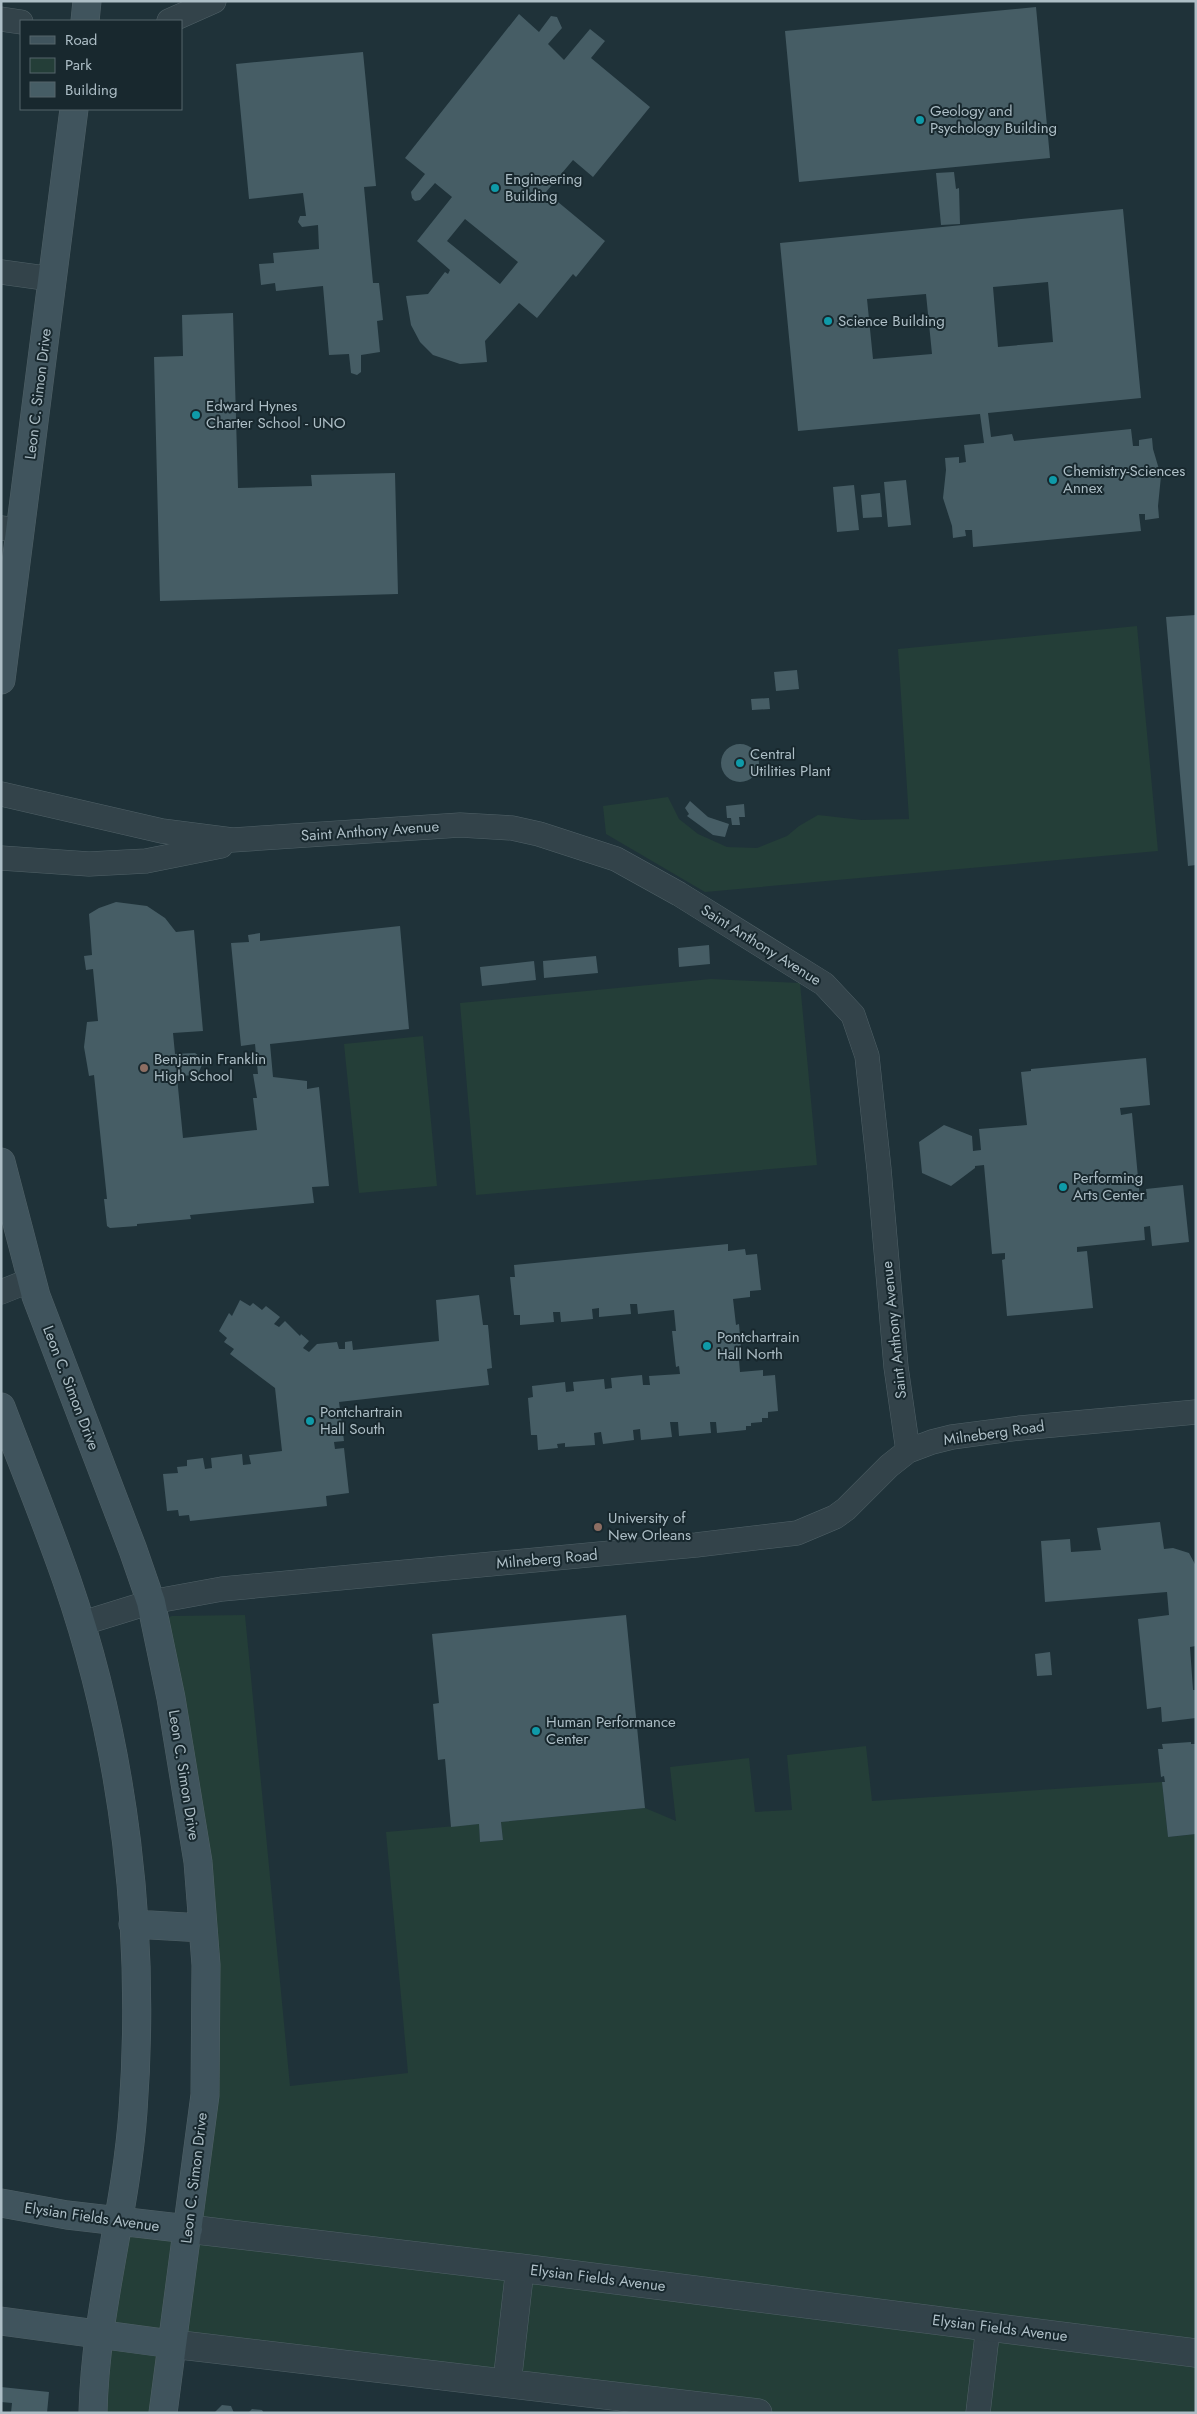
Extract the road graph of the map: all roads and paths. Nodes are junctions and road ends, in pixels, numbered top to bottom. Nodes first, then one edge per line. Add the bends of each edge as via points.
1 (87, 1) edge
2 (214, 1) edge
3 (1, 19) edge
4 (84, 20) edge
5 (171, 20) edge
6 (20, 22) edge
7 (74, 110) edge
8 (1, 272) edge
9 (52, 279) junction
10 (11, 529) edge
11 (1, 680) edge
12 (1, 794) edge
13 (264, 839) junction
14 (1, 858) edge
15 (1, 1162) edge
16 (31, 1280) junction
17 (1, 1292) edge
18 (1, 1407) edge
19 (1196, 1412) edge
20 (908, 1451) junction
21 (151, 1602) junction
22 (80, 1624) junction
23 (134, 1924) junction
24 (203, 1928) junction
25 (1, 2203) edge
26 (118, 2220) junction
27 (188, 2229) junction
28 (520, 2268) junction
29 (1, 2321) edge
30 (988, 2327) junction
31 (100, 2334) junction
32 (172, 2344) junction
33 (1196, 2353) edge
34 (507, 2383) junction
35 (93, 2413) edge
36 (163, 2413) edge
37 (758, 2413) edge
38 (978, 2413) edge

1 - 4 main road
2 - 5 street
3 - 6 street
7 - 9 main road, Leon C. Simon Drive
8 - 9 street
9 - 10 main road, Leon C. Simon Drive
10 - 11 main road, Leon C. Simon Drive
12 - 13 street, Saint Anthony Avenue via 162,831 232,840
13 - 14 street, Saint Anthony Avenue via 146,861 89,864
13 - 20 street, Saint Anthony Avenue via 460,825 512,828 567,841 616,859 680,894 824,984 853,1015 867,1056 896,1367
15 - 16 main road, Leon C. Simon Drive
16 - 17 street
16 - 21 main road, Leon C. Simon Drive
18 - 22 main road via 68,1583
19 - 20 street, Milneberg Road via 952,1437
20 - 21 street, Milneberg Road via 846,1509 823,1523 797,1532 687,1546 222,1589
21 - 22 street, Milneberg Road
21 - 24 main road, Leon C. Simon Drive via 190,1800
22 - 23 main road via 118,1778
23 - 24 main road
23 - 26 main road via 138,2033 133,2113
24 - 27 main road, Leon C. Simon Drive via 207,2028 205,2095
25 - 26 main road, Elysian Fields Avenue
26 - 27 main road, Elysian Fields Avenue
26 - 31 main road
27 - 28 street, Elysian Fields Avenue
27 - 32 main road, Leon C. Simon Drive
28 - 30 street, Elysian Fields Avenue
28 - 34 street
29 - 31 main road
30 - 33 street, Elysian Fields Avenue
30 - 38 street
31 - 32 main road
31 - 35 main road
32 - 34 street
32 - 36 main road, Leon C. Simon Drive
34 - 37 street

